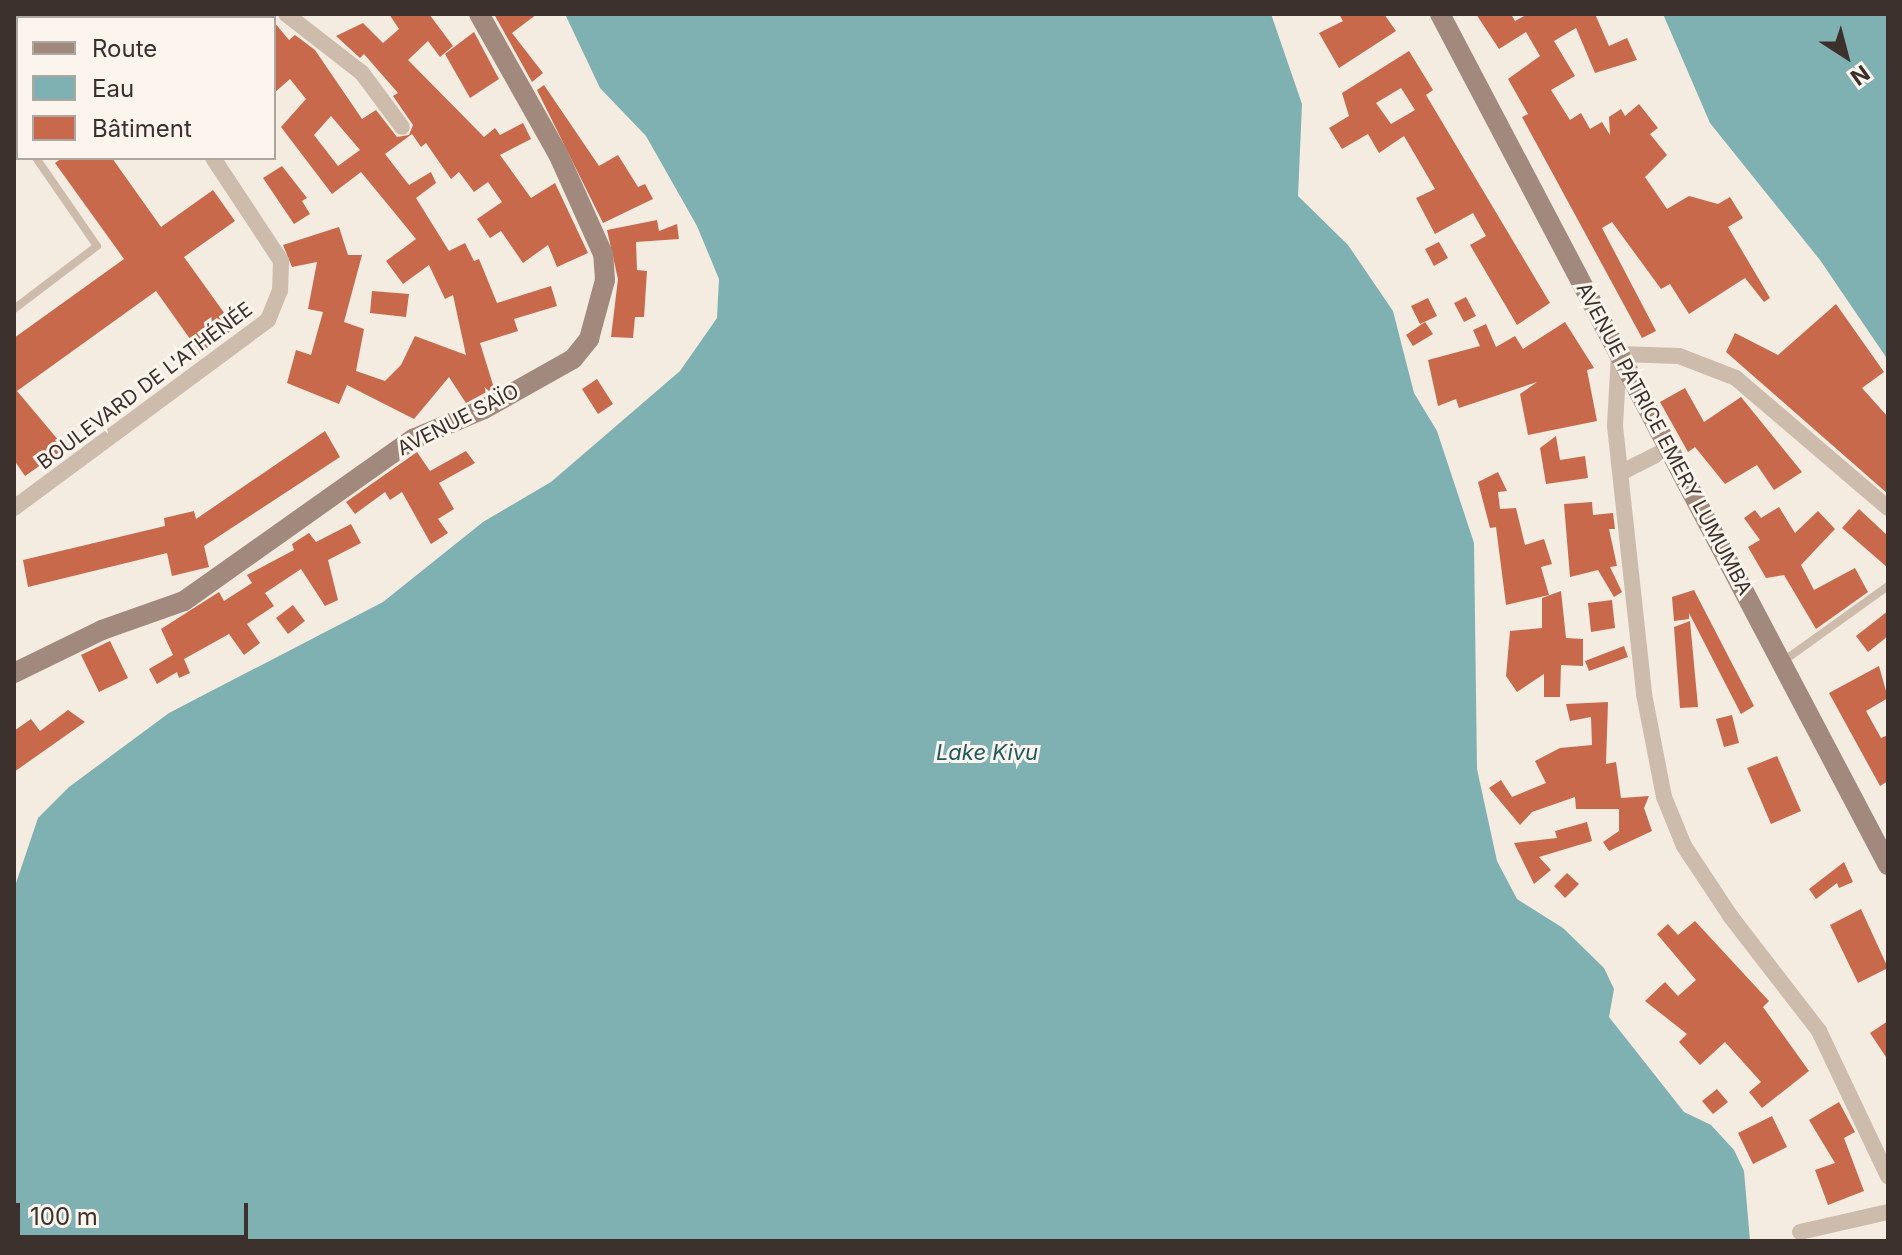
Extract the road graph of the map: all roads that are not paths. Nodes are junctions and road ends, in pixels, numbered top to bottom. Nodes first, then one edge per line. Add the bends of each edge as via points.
1 (286, 14) edge
2 (479, 14) edge
3 (1440, 14) edge
4 (402, 127) dead end
5 (37, 160) edge
6 (214, 160) edge
7 (14, 309) edge
8 (1619, 354) junction
9 (1668, 449) junction
10 (1622, 472) junction
11 (14, 508) edge
12 (1888, 508) edge
13 (1888, 586) edge
14 (1782, 662) junction
15 (14, 673) edge
16 (1888, 865) edge
17 (1888, 1176) edge
18 (1888, 1212) edge
19 (1800, 1232) dead end

1 - 4 street via 362,73
2 - 15 street, AVENUE SAÏO via 598,239 605,280 589,339 573,359 484,409 413,439 184,601 102,630
3 - 8 street, AVENUE PATRICE EMERY LUMUMBA
5 - 7 lane via 97,246
6 - 11 street, BOULEVARD DE L'ATHÉNÉE via 281,261 280,291 268,320
8 - 9 street, AVENUE PATRICE EMERY LUMUMBA
8 - 10 street via 1613,394
8 - 12 street via 1679,356 1736,378
9 - 10 street
9 - 14 street, AVENUE PATRICE EMERY LUMUMBA
10 - 17 street via 1644,694 1664,797 1684,846 1731,917 1819,1031
13 - 14 lane
14 - 16 street, AVENUE PATRICE EMERY LUMUMBA
18 - 19 street

